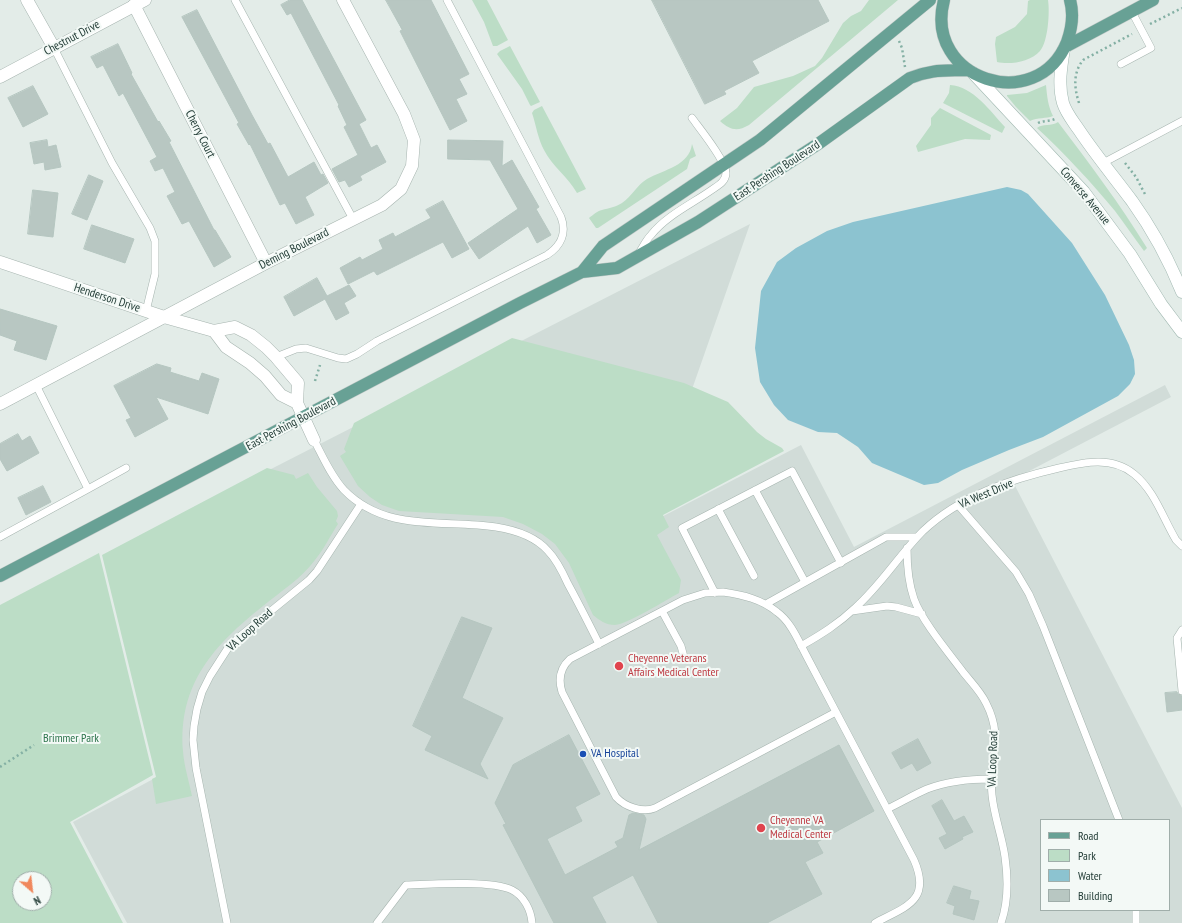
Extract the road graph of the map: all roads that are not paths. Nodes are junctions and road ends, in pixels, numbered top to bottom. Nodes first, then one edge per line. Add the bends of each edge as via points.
1 (27, 0) edge
2 (235, 0) edge
3 (343, 0) edge
4 (446, 0) edge
5 (930, 0) edge
6 (944, 0) edge
7 (1070, 0) edge
8 (1150, 1) edge
9 (140, 3) edge
10 (1132, 12) junction
11 (54, 48) junction
12 (1064, 48) junction
13 (1121, 64) dead end
14 (970, 72) junction
15 (0, 77) edge
16 (692, 118) dead end
17 (1182, 122) edge
18 (1103, 162) junction
19 (724, 164) junction
20 (353, 219) junction
21 (636, 257) junction
22 (0, 262) edge
23 (266, 263) junction
24 (582, 272) junction
25 (1182, 292) edge
26 (146, 311) junction
27 (164, 317) junction
28 (214, 331) junction
29 (1182, 332) edge
30 (276, 357) junction
31 (36, 385) junction
32 (3, 399) edge
33 (297, 403) junction
34 (304, 417) junction
35 (314, 440) joint
36 (126, 468) dead end
37 (88, 489) junction
38 (755, 490) junction
39 (362, 504) junction
40 (958, 505) junction
41 (718, 510) junction
42 (0, 537) edge
43 (917, 537) junction
44 (1182, 546) edge
45 (907, 548) junction
46 (841, 563) junction
47 (0, 576) edge
48 (754, 576) dead end
49 (805, 582) junction
50 (715, 592) junction
51 (766, 604) junction
52 (662, 611) junction
53 (852, 611) junction
54 (922, 614) junction
55 (1182, 630) edge
56 (599, 644) junction
57 (801, 646) junction
58 (684, 657) dead end
59 (1182, 691) edge
60 (836, 712) junction
61 (992, 779) junction
62 (888, 809) junction
63 (1119, 819) edge
64 (1136, 911) edge
65 (227, 923) edge
66 (377, 923) edge
67 (532, 923) edge
68 (875, 923) edge
69 (1001, 923) edge
70 (1136, 923) edge

1 - 11 street
2 - 20 lane
3 - 20 street, Deming Boulevard via 404,114 414,140 412,166 401,189 382,205
4 - 30 lane via 561,217 564,229 561,241 548,255 377,341 349,358 338,358 306,348
5 - 19 main road, East Pershing Boulevard via 760,140
6 - 14 main road, East Pershing Boulevard via 944,36 958,61
7 - 12 main road, East Pershing Boulevard via 1072,25
8 - 10 main road, East Pershing Boulevard
9 - 11 street, Chestnut Drive
9 - 23 street, Cherry Court
10 - 12 main road, East Pershing Boulevard
10 - 13 lane via 1151,48
11 - 15 street, Chestnut Drive
11 - 26 lane via 155,241 155,274
12 - 14 main road, East Pershing Boulevard via 1047,69 1024,80 997,82
12 - 18 street via 1060,88 1063,104
14 - 21 main road, East Pershing Boulevard via 924,72 902,83 779,170 698,222
14 - 29 street, Converse Avenue via 1084,192 1130,254
16 - 19 lane
17 - 18 lane
18 - 25 street via 1148,225
19 - 21 lane via 724,180 665,221 651,235
19 - 24 main road, East Pershing Boulevard via 603,246
20 - 23 street, Deming Boulevard
21 - 24 main road, East Pershing Boulevard via 617,268
22 - 26 street, Henderson Drive
23 - 27 street, Deming Boulevard
24 - 34 main road, East Pershing Boulevard
26 - 27 street, Henderson Drive
27 - 28 street, Henderson Drive
27 - 31 street, Deming Boulevard
28 - 30 street, Henderson Drive via 235,327 251,335
28 - 33 street via 226,347 265,376 281,395
30 - 33 street, Henderson Drive via 298,383
31 - 32 street, Deming Boulevard
31 - 37 lane
33 - 34 street, Henderson Drive
34 - 35 street, Henderson Drive
34 - 47 main road, East Pershing Boulevard
35 - 39 lane via 335,478
36 - 37 lane
37 - 42 lane
38 - 41 lane
38 - 46 lane via 792,470
38 - 49 lane
39 - 56 lane via 374,512 393,518 510,529 537,541 558,565
39 - 65 lane, VA Loop Road via 309,580 228,648 210,676 199,703 194,726 194,756
40 - 43 lane, VA West Drive via 939,517
40 - 44 lane, VA West Drive via 997,487 1048,471 1075,464 1116,464 1127,469 1148,489 1176,540
40 - 63 lane via 1016,572 1029,594
41 - 48 lane
41 - 50 lane via 682,528
43 - 45 lane, VA West Drive
43 - 46 lane via 886,537
45 - 53 lane, VA West Drive
45 - 54 lane, VA Loop Road via 911,589
46 - 49 lane
49 - 51 lane
50 - 51 lane via 741,594
50 - 52 lane via 691,597
51 - 57 lane via 779,612 790,625
52 - 56 lane
52 - 58 lane via 681,646
53 - 54 lane via 887,606
53 - 57 lane, VA West Drive via 825,633
54 - 61 lane, VA Loop Road via 985,701 992,716 996,729 996,743
55 - 59 lane via 1177,638
56 - 60 lane via 564,664 559,678 562,692 616,797 624,805 646,810 655,808
57 - 60 lane
60 - 62 lane
61 - 62 lane via 969,779 939,785
61 - 69 lane, VA Loop Road via 994,810 1006,857 1006,893
62 - 68 lane via 919,870 921,880 917,896 912,902
64 - 70 lane
66 - 67 lane via 406,885 447,884 500,886 512,890 529,908

